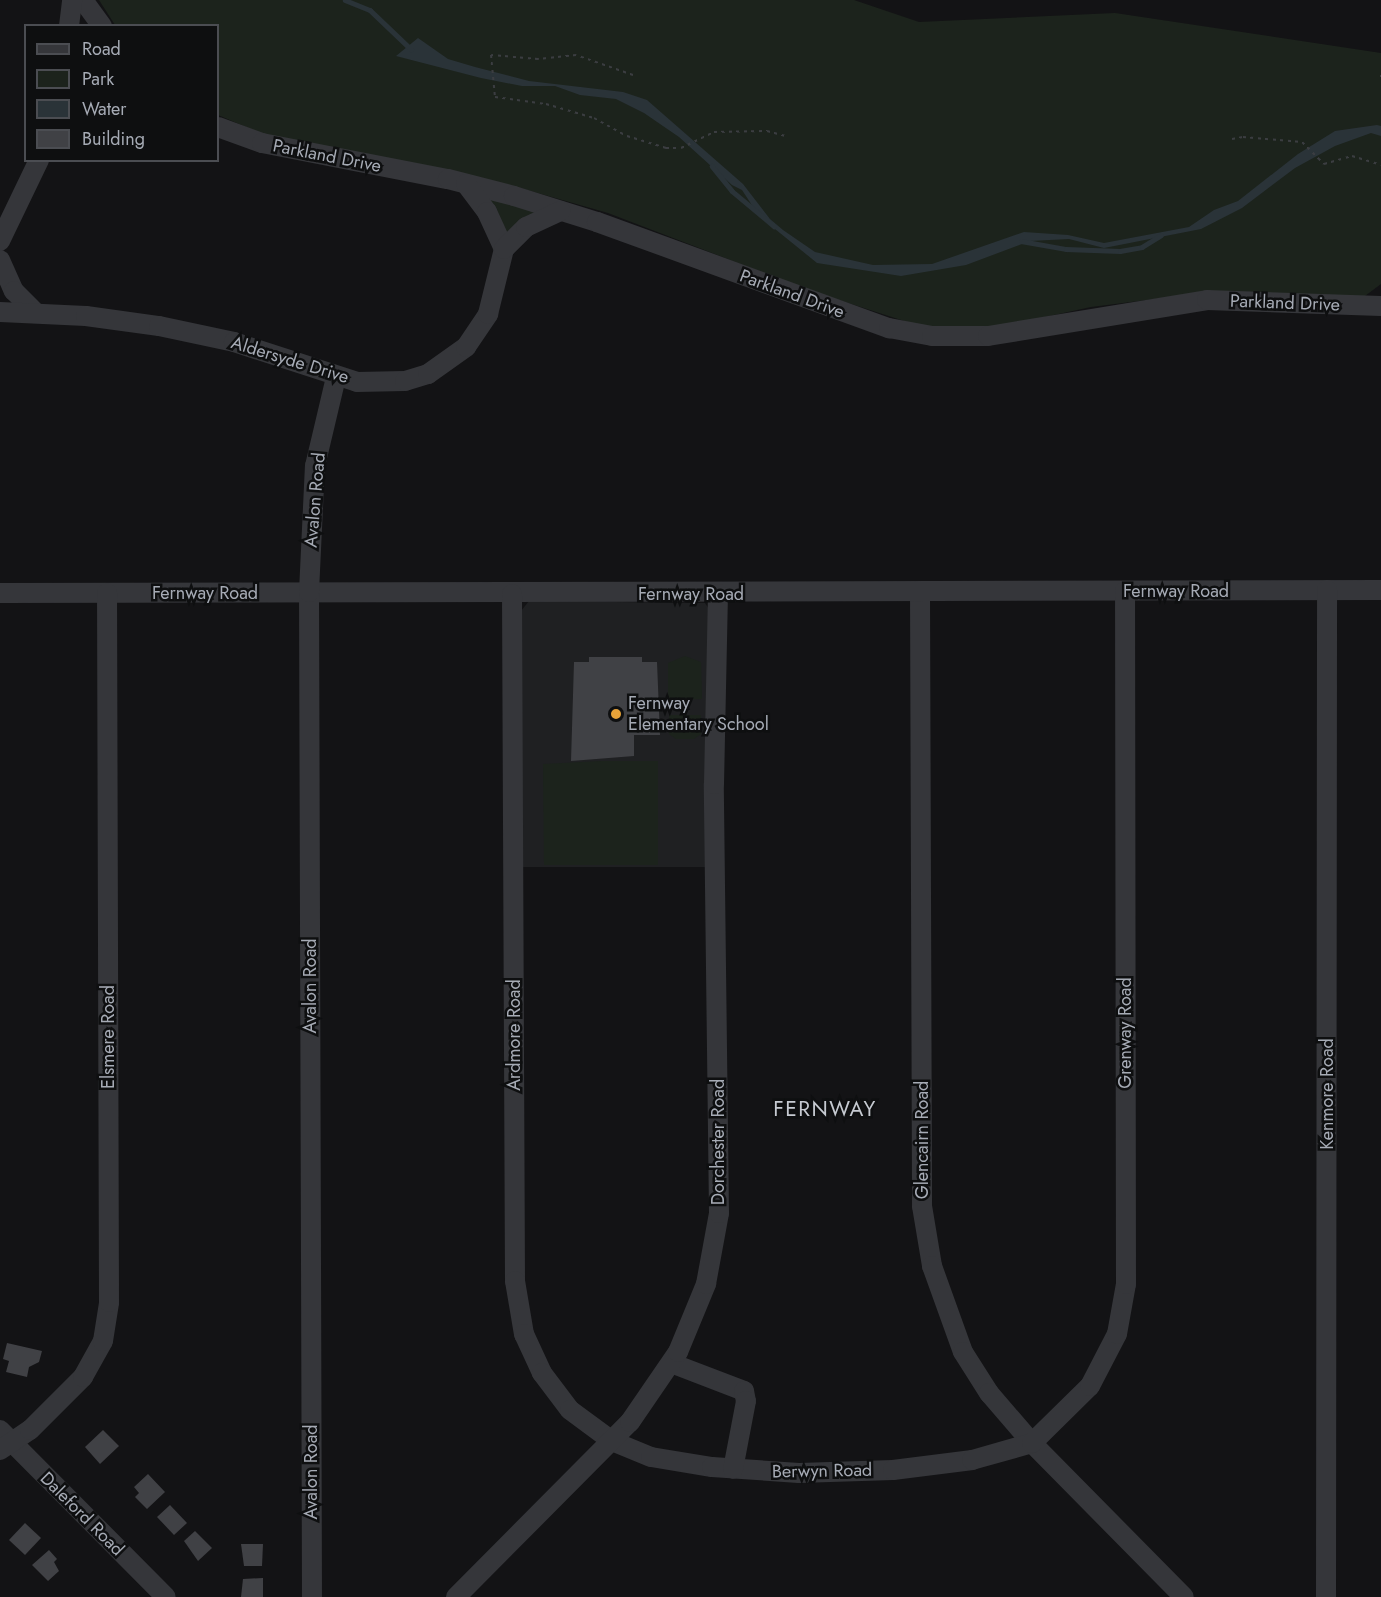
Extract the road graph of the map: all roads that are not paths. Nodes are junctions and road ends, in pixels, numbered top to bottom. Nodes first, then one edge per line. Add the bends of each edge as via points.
1 (72, 0) edge
2 (83, 0) edge
3 (69, 24) edge
4 (101, 24) edge
5 (219, 127) edge
6 (38, 162) edge
7 (466, 184) junction
8 (561, 211) junction
9 (0, 241) edge
10 (504, 249) junction
11 (0, 260) edge
12 (1381, 306) edge
13 (0, 312) edge
14 (35, 312) junction
15 (336, 377) junction
16 (1327, 590) junction
17 (1381, 590) edge
18 (920, 591) junction
19 (1125, 591) junction
20 (309, 592) junction
21 (0, 593) edge
22 (107, 593) junction
23 (512, 594) junction
24 (718, 594) junction
25 (671, 1363) junction
26 (0, 1430) edge
27 (612, 1441) junction
28 (1032, 1443) junction
29 (6, 1448) edge
30 (733, 1469) junction
31 (166, 1597) edge
32 (312, 1597) edge
33 (456, 1597) edge
34 (1184, 1597) edge
35 (1326, 1597) edge

1 - 3 street
2 - 4 street
5 - 7 street, Parkland Drive via 262,143
6 - 9 street
7 - 8 street, Parkland Drive
7 - 10 street via 487,212
8 - 10 street via 526,227
8 - 12 street, Parkland Drive via 889,328 932,336 988,336 1207,300
10 - 15 street, Aldersyde Drive via 488,314 479,331 448,362 405,381 378,384
11 - 14 street via 14,291
13 - 14 street, Aldersyde Drive
14 - 15 street, Aldersyde Drive via 200,334
15 - 20 street, Avalon Road via 315,466
16 - 17 street, Fernway Road
16 - 19 street, Fernway Road
16 - 35 street, Kenmore Road
18 - 19 street, Fernway Road
18 - 24 street, Fernway Road
18 - 28 street, Glencairn Road via 925,1234 939,1294 963,1352 989,1394
19 - 28 street, Grenway Road via 1123,1311 1107,1358 1090,1386
20 - 22 street, Fernway Road
20 - 23 street, Fernway Road
20 - 32 street, Avalon Road
21 - 22 street, Fernway Road
22 - 29 street, Elsmere Road via 109,1302 103,1341 83,1377
23 - 24 street, Fernway Road
23 - 27 street, Ardmore Road via 516,1306 532,1353 555,1392 570,1410
24 - 25 street, Dorchester Road via 714,784 719,1213 706,1284
25 - 27 street, Dorchester Road via 652,1394
25 - 30 street via 744,1391 746,1401
26 - 29 street, Daleford Road
27 - 30 street, Berwyn Road via 651,1457
27 - 33 street, Dorchester Road
28 - 30 street, Berwyn Road via 972,1460 893,1470 799,1473
28 - 34 street, Glencairn Road
29 - 31 street, Daleford Road

